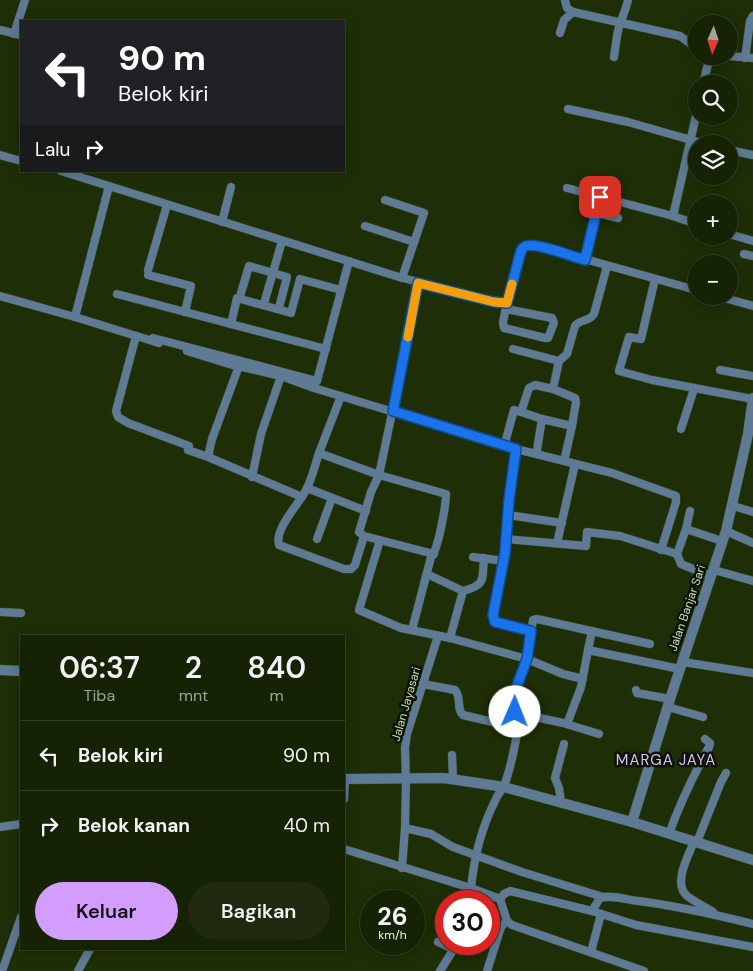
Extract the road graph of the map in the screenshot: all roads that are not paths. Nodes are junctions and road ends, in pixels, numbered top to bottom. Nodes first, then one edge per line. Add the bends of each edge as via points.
1 (25, 0) edge
2 (565, 0) edge
3 (628, 0) edge
4 (573, 12) junction
5 (753, 16) edge
6 (21, 20) edge
7 (620, 23) junction
8 (0, 30) edge
9 (560, 33) dead end
10 (18, 34) edge
11 (688, 42) edge
12 (614, 57) dead end
13 (749, 58) edge
14 (568, 109) dead end
15 (688, 139) edge
16 (688, 149) edge
17 (738, 152) edge
18 (0, 155) edge
19 (753, 156) edge
20 (20, 161) edge
21 (67, 172) edge
22 (109, 186) junction
23 (231, 187) dead end
24 (567, 188) dead end
25 (600, 197) junction
26 (385, 200) dead end
27 (166, 205) junction
28 (597, 213) junction
29 (673, 216) junction
30 (618, 218) dead end
31 (688, 221) edge
32 (222, 222) junction
33 (365, 226) dead end
34 (738, 237) edge
35 (282, 241) junction
36 (753, 241) edge
37 (414, 242) junction
38 (744, 254) dead end
39 (753, 256) edge
40 (585, 260) junction
41 (349, 261) junction
42 (607, 266) junction
43 (273, 273) junction
44 (402, 278) junction
45 (655, 279) junction
46 (418, 283) junction
47 (688, 288) edge
48 (342, 290) junction
49 (241, 292) dead end
50 (117, 294) dead end
51 (0, 296) edge
52 (265, 300) dead end
53 (738, 302) edge
54 (280, 304) dead end
55 (507, 306) junction
56 (753, 306) edge
57 (184, 312) junction
58 (75, 317) junction
59 (231, 324) junction
60 (136, 336) junction
61 (154, 338) dead end
62 (326, 349) junction
63 (513, 349) dead end
64 (559, 361) junction
65 (239, 366) junction
66 (720, 370) dead end
67 (281, 376) junction
68 (753, 376) edge
69 (694, 388) junction
70 (553, 389) junction
71 (341, 396) junction
72 (753, 399) edge
73 (393, 411) junction
74 (521, 412) junction
75 (542, 419) junction
76 (572, 426) junction
77 (681, 429) dead end
78 (751, 435) edge
79 (505, 443) dead end
80 (516, 449) junction
81 (537, 450) dead end
82 (319, 453) junction
83 (208, 457) junction
84 (565, 457) dead end
85 (575, 464) junction
86 (379, 475) junction
87 (252, 477) junction
88 (307, 488) junction
89 (302, 497) junction
90 (332, 498) junction
91 (733, 506) junction
92 (366, 510) junction
93 (690, 511) dead end
94 (753, 512) edge
95 (508, 515) junction
96 (562, 522) junction
97 (686, 529) junction
98 (364, 536) junction
99 (724, 536) junction
100 (317, 539) dead end
101 (506, 539) junction
102 (380, 540) junction
103 (557, 543) junction
104 (753, 543) edge
105 (661, 550) junction
106 (434, 554) junction
107 (677, 554) junction
108 (473, 557) dead end
109 (484, 558) junction
110 (504, 561) junction
111 (712, 573) junction
112 (428, 574) junction
113 (753, 581) edge
114 (463, 591) junction
115 (0, 612) edge
116 (22, 613) dead end
117 (412, 630) junction
118 (531, 631) junction
119 (592, 631) junction
120 (438, 636) junction
121 (450, 638) junction
122 (650, 644) dead end
123 (588, 650) junction
124 (527, 659) junction
125 (681, 665) junction
126 (0, 670) edge
127 (20, 672) edge
128 (753, 673) edge
129 (583, 679) junction
130 (423, 684) junction
131 (636, 690) dead end
132 (669, 703) junction
133 (521, 714) junction
134 (703, 717) dead end
135 (567, 724) junction
136 (518, 728) junction
137 (599, 734) dead end
138 (705, 739) dead end
139 (564, 744) dead end
140 (452, 755) dead end
141 (726, 773) dead end
142 (345, 779) edge
143 (453, 779) junction
144 (406, 780) junction
145 (504, 787) junction
146 (561, 802) junction
147 (632, 822) junction
148 (20, 824) edge
149 (0, 827) edge
150 (405, 828) junction
151 (669, 834) junction
152 (695, 842) junction
153 (345, 849) edge
154 (477, 855) junction
155 (753, 860) edge
156 (402, 868) junction
157 (471, 888) junction
158 (476, 890) edge
159 (602, 897) junction
160 (500, 899) joint
161 (592, 911) junction
162 (601, 914) junction
163 (717, 915) junction
164 (20, 921) edge
165 (507, 921) junction
166 (753, 924) edge
167 (500, 931) edge
168 (753, 946) edge
169 (89, 950) edge
170 (591, 952) junction
171 (450, 955) edge
172 (493, 955) edge
173 (2, 971) edge
174 (78, 971) edge
175 (440, 971) edge
176 (487, 971) edge
177 (644, 971) edge

1 - 6 street
2 - 4 street via 567,8
3 - 7 street
4 - 7 street
4 - 9 street via 564,20
5 - 13 street via 750,20
7 - 11 street via 680,36
7 - 12 street
8 - 10 street
14 - 15 street
16 - 29 street
17 - 19 street
18 - 20 street
21 - 22 street
22 - 27 street
22 - 58 street
23 - 32 street
24 - 25 street
25 - 28 street
25 - 29 street
26 - 37 street via 424,213
27 - 32 street
27 - 57 street via 148,272 191,286
28 - 30 street
28 - 40 street
29 - 31 street
32 - 35 street
33 - 37 street
34 - 36 street
35 - 41 street
35 - 43 street
37 - 44 street
38 - 39 street
40 - 42 street
40 - 55 street via 538,246 524,247
41 - 44 street
41 - 48 street
42 - 45 street
42 - 64 street via 594,314 591,319 577,322 567,354
43 - 49 street via 249,266
43 - 52 street
43 - 54 street via 287,277
44 - 46 street
45 - 47 street
45 - 69 street via 641,339 629,337 619,371
46 - 55 street
46 - 73 street
48 - 59 street via 300,279 291,312 237,298
48 - 62 street
50 - 57 street
51 - 58 street
53 - 56 street
55 - 55 street via 552,318 554,323 548,338 504,328
57 - 59 street
58 - 60 street
59 - 62 street
60 - 65 street
60 - 83 street via 116,411 118,417
61 - 62 street via 317,381
63 - 64 street
64 - 70 street
65 - 67 street
65 - 83 street
66 - 68 street
67 - 71 street
67 - 87 street
69 - 72 street
69 - 77 street
70 - 74 street via 531,386
70 - 76 street via 575,398
71 - 73 street
71 - 82 street
72 - 78 street, Jalan Banjar Sari
73 - 80 street
73 - 86 street
74 - 75 street
74 - 79 street via 514,410
75 - 76 street
75 - 81 street
76 - 84 street
78 - 91 street, Jalan Banjar Sari
80 - 85 street
80 - 95 street
82 - 86 street
82 - 88 street
83 - 87 street
85 - 96 street
85 - 105 street via 612,473 676,496
86 - 92 street
86 - 106 street via 446,494
87 - 89 street
88 - 89 street
88 - 90 street
89 - 98 street via 286,519 279,545 351,569
90 - 92 street
90 - 100 street
91 - 94 street
91 - 99 street, Jalan Banjar Sari
92 - 98 street via 359,532
93 - 97 street
95 - 96 street
95 - 101 street
96 - 103 street
97 - 99 street
97 - 107 street
98 - 102 street
99 - 104 street
99 - 111 street, Jalan Banjar Sari
101 - 103 street
101 - 110 street
102 - 106 street
102 - 117 street via 359,610
103 - 105 street via 586,546 587,532 620,536
105 - 107 street
106 - 112 street
107 - 111 street via 681,564
108 - 109 street
109 - 110 street
109 - 114 street via 481,584
110 - 118 street via 493,619
111 - 113 street
111 - 125 street, Jalan Banjar Sari
112 - 114 street
112 - 117 street
114 - 121 street
115 - 116 street
117 - 120 street
118 - 119 street via 532,620 536,619
118 - 124 street
119 - 122 street
119 - 123 street
120 - 121 street
120 - 130 street, Jalan Jayasari
121 - 124 street
123 - 125 street
123 - 129 street
124 - 129 street
124 - 133 street via 510,706
125 - 128 street
125 - 132 street, Jalan Banjar Sari
126 - 127 street
129 - 135 street
130 - 136 street via 455,690 459,710 464,716
130 - 144 street, Jalan Jayasari via 407,734
131 - 132 street
132 - 134 street
132 - 147 street, Jalan Banjar Sari
133 - 135 street
133 - 136 street
135 - 137 street
136 - 145 street
138 - 151 street via 710,743 709,747 680,802
139 - 146 street via 555,778
140 - 143 street
141 - 152 street
142 - 144 street
143 - 144 street
143 - 145 street
144 - 150 street, Jalan Jayasari
145 - 146 street
145 - 154 street via 496,797
146 - 147 street
147 - 151 street
148 - 149 street
150 - 154 street via 435,836
150 - 156 street, Jalan Jayasari
151 - 152 street
152 - 155 street
152 - 163 street via 681,885 686,895
153 - 156 street
154 - 157 street
154 - 159 street
156 - 157 street
157 - 158 street
159 - 161 street
159 - 163 street via 645,901
160 - 161 street via 510,891
160 - 165 street
161 - 162 street
162 - 168 street via 636,925
162 - 170 street
163 - 166 street
164 - 173 street
165 - 167 street
165 - 170 street
169 - 174 street
170 - 177 street
171 - 175 street
172 - 176 street

